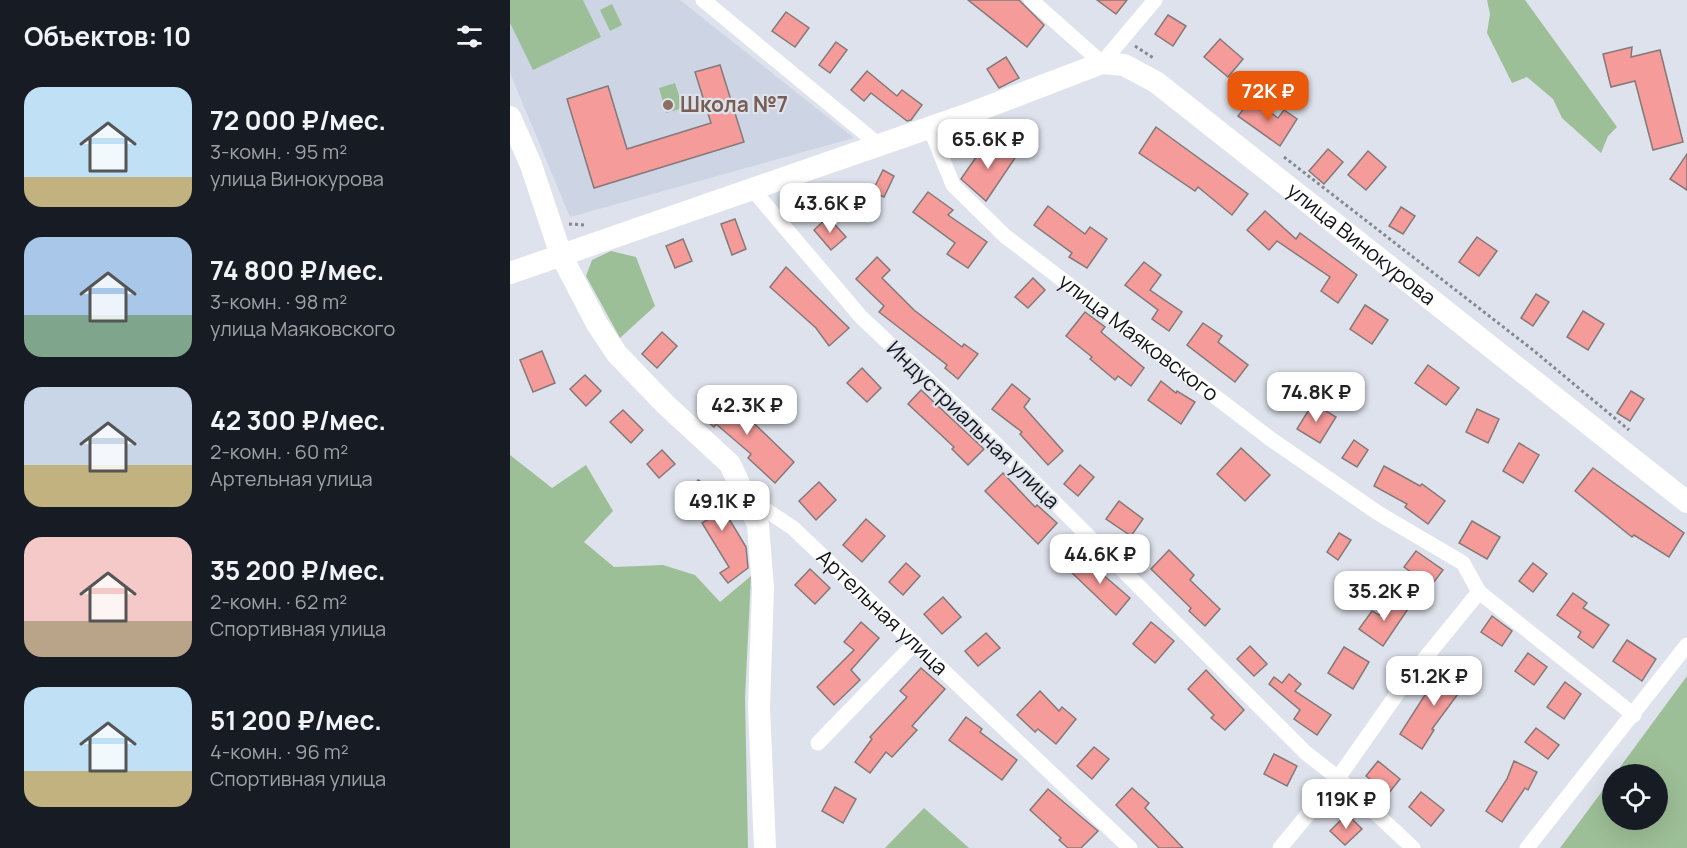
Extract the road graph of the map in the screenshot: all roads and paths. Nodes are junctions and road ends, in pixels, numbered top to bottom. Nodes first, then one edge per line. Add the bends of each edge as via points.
1 (703, 0) edge
2 (1030, 0) edge
3 (1155, 0) edge
4 (1148, 53) dead end
5 (1157, 60) dead end
6 (1102, 63) junction
7 (510, 117) edge
8 (930, 128) junction
9 (879, 145) junction
10 (1276, 151) dead end
11 (753, 190) junction
12 (561, 218) dead end
13 (591, 224) dead end
14 (561, 255) junction
15 (510, 273) edge
16 (1637, 437) dead end
17 (748, 498) junction
18 (1687, 502) edge
19 (1479, 592) junction
20 (915, 643) junction
21 (1687, 645) edge
22 (1634, 714) junction
23 (818, 743) dead end
24 (1338, 778) junction
25 (765, 848) edge
26 (1130, 848) edge
27 (1280, 848) edge
28 (1413, 848) edge
29 (1527, 848) edge

1 - 9 street
2 - 6 street
3 - 6 street
4 - 5 path
6 - 8 main road
6 - 18 main road, улица Винокурова via 1124,65 1156,82
7 - 14 main road via 531,165
8 - 9 main road
8 - 19 street, улица Маяковского via 953,185 1005,236 1272,440 1378,513 1463,563
9 - 11 main road
10 - 16 path via 1533,350
11 - 14 main road
11 - 24 street, Индустриальная улица via 861,317 989,437 1306,753
12 - 13 path via 580,227
14 - 15 main road
14 - 17 main road, Артельная улица via 617,354 730,464
17 - 20 street, Артельная улица via 793,528
17 - 25 main road via 762,551 759,706
19 - 22 street, улица Маяковского
19 - 24 street via 1404,684
20 - 23 street
20 - 26 street, Артельная улица
21 - 22 street
22 - 29 street
24 - 27 street
24 - 28 street, Индустриальная улица

